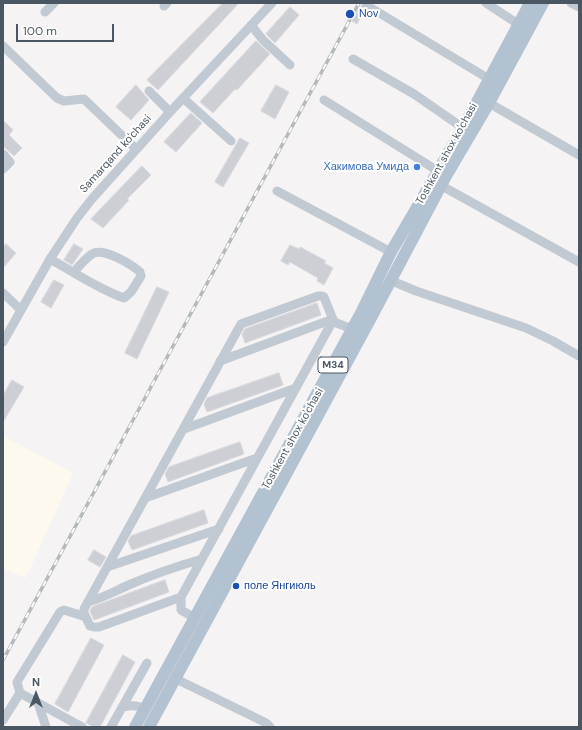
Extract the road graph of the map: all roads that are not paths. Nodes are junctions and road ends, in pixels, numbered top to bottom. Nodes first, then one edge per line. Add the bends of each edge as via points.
1 (54, 3) edge
2 (486, 3) edge
3 (530, 3) edge
4 (543, 3) edge
5 (571, 3) edge
6 (271, 4) edge
7 (368, 5) edge
8 (579, 7) edge
9 (45, 12) dead end
10 (518, 24) junction
11 (251, 25) junction
12 (3, 46) edge
13 (353, 59) dead end
14 (290, 65) dead end
15 (489, 79) junction
16 (149, 91) dead end
17 (183, 98) junction
18 (324, 100) dead end
19 (489, 103) junction
20 (170, 112) junction
21 (463, 128) junction
22 (231, 141) dead end
23 (136, 149) junction
24 (3, 154) edge
25 (579, 155) edge
26 (3, 169) edge
27 (438, 171) junction
28 (442, 186) junction
29 (277, 191) dead end
30 (391, 252) junction
31 (50, 259) junction
32 (579, 262) edge
33 (74, 272) junction
34 (392, 280) junction
35 (3, 293) edge
36 (21, 310) junction
37 (367, 314) junction
38 (334, 321) junction
39 (352, 329) junction
40 (3, 342) edge
41 (579, 356) edge
42 (220, 361) junction
43 (296, 388) junction
44 (184, 430) junction
45 (258, 458) junction
46 (144, 498) junction
47 (219, 529) junction
48 (202, 559) junction
49 (107, 567) junction
50 (181, 597) junction
51 (88, 602) junction
52 (86, 618) junction
53 (195, 618) junction
54 (147, 663) dead end
55 (176, 679) junction
56 (20, 693) junction
57 (38, 703) junction
58 (123, 707) junction
59 (145, 709) junction
60 (3, 720) edge
61 (259, 724) edge
62 (46, 727) edge
63 (82, 727) edge
64 (111, 727) edge
65 (135, 727) edge
66 (149, 727) edge
67 (270, 727) edge

1 - 9 street
2 - 10 street
3 - 10 main road, Toshkent shox ko'chasi / M34
4 - 19 main road, Toshkent shox ko'chasi / M34
5 - 8 street
6 - 11 street, Samarqand ko'chasi
7 - 15 street
10 - 15 main road, Toshkent shox ko'chasi / M34
11 - 14 street
11 - 17 street, Samarqand ko'chasi
12 - 23 street via 56,98 84,99
13 - 21 street via 414,94
15 - 21 main road, Toshkent shox ko'chasi / M34
16 - 20 street
17 - 20 street, Samarqand ko'chasi
17 - 22 street
18 - 27 street
19 - 25 street
19 - 28 main road, Toshkent shox ko'chasi / M34
20 - 23 street, Samarqand ko'chasi
21 - 27 main road, Toshkent shox ko'chasi / M34
23 - 31 street, Samarqand ko'chasi via 84,209
24 - 26 street via 10,162
27 - 30 main road, Toshkent shox ko'chasi / M34
28 - 32 street
28 - 34 main road, Toshkent shox ko'chasi / M34
29 - 30 street
30 - 37 main road, Toshkent shox ko'chasi / M34
31 - 33 street
31 - 36 street, Samarqand ko'chasi
33 - 33 street via 124,298 141,276 134,266 105,252 92,254
34 - 37 main road, Toshkent shox ko'chasi / M34
34 - 41 street via 416,291 526,328
35 - 36 street
36 - 40 street, Samarqand ko'chasi
37 - 39 main road, Toshkent shox ko'chasi / M34
37 - 55 main road, Toshkent shox ko'chasi / M34
38 - 39 street
38 - 42 street
38 - 42 street via 324,297 318,296 240,324
38 - 43 street
39 - 53 main road, Toshkent shox ko'chasi / M34
42 - 44 street
43 - 44 street
43 - 45 street
44 - 46 street
45 - 46 street
45 - 47 street
46 - 49 street
47 - 48 street
47 - 49 street
48 - 50 street
48 - 51 street
49 - 51 street
50 - 52 street via 99,627 90,626
50 - 53 street via 180,610
51 - 52 street via 84,609
52 - 56 street via 64,610 60,612 17,682
53 - 59 main road, Toshkent shox ko'chasi / M34
54 - 58 street
55 - 61 street
55 - 66 main road, Toshkent shox ko'chasi / M34
56 - 57 street
56 - 60 street
57 - 62 street
57 - 63 street
58 - 59 street via 131,705
58 - 64 street
59 - 65 main road, Toshkent shox ko'chasi / M34
61 - 67 street

